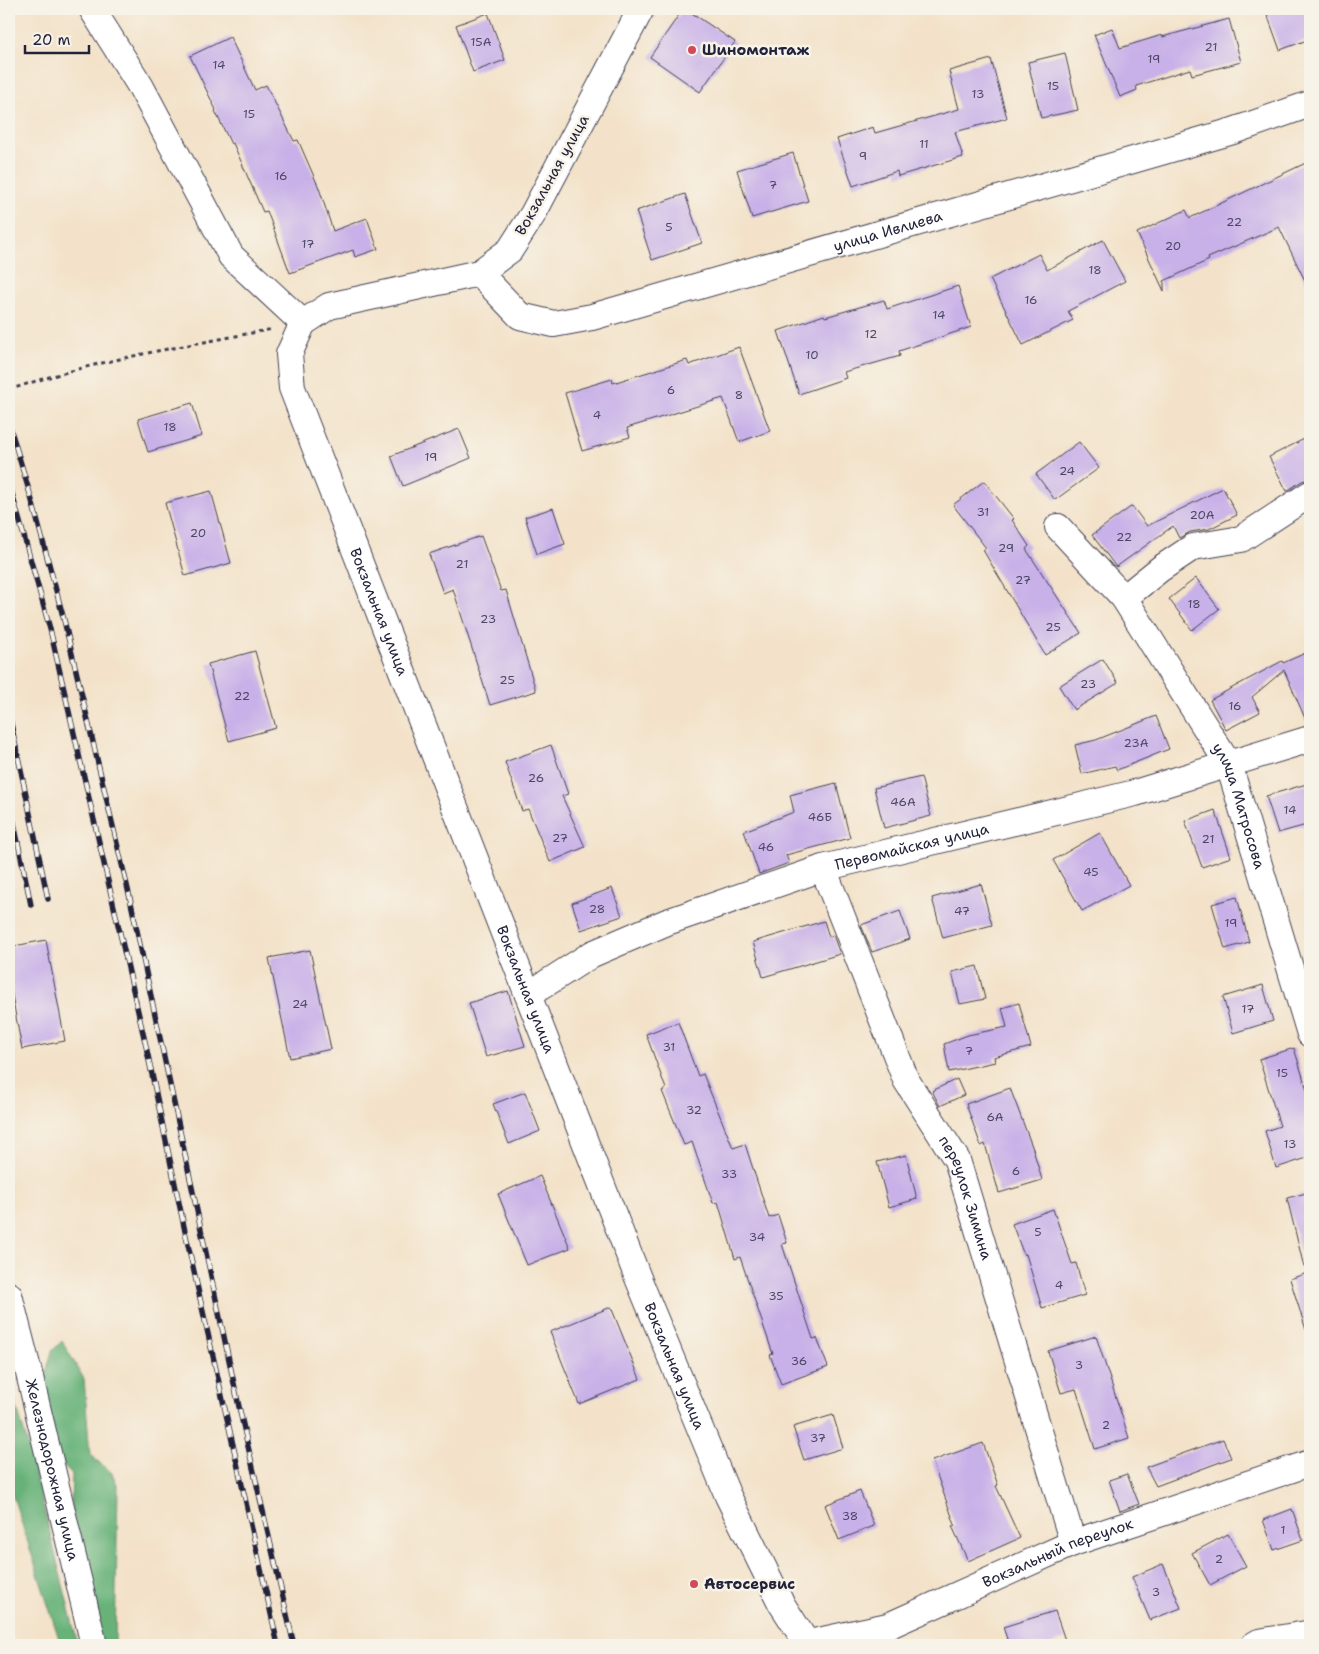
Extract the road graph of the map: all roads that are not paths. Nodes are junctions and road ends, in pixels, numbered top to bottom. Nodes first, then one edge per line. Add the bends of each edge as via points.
1 (92, 9) edge
2 (641, 9) edge
3 (1310, 104) edge
4 (479, 274) junction
5 (303, 322) junction
6 (1310, 494) edge
7 (1058, 527) dead end
8 (1124, 598) junction
9 (1310, 739) edge
10 (1229, 765) junction
11 (823, 868) junction
12 (1300, 967) edge
13 (528, 995) junction
14 (1310, 1034) edge
15 (9, 1296) edge
16 (1310, 1463) edge
17 (1073, 1543) junction
18 (1310, 1636) edge
19 (805, 1644) edge
20 (94, 1645) edge
21 (1254, 1645) edge

1 - 5 street via 141,86 231,256
2 - 4 street, Вокзальная улица via 533,214 510,250
3 - 4 street, улица Ивлиева via 1224,134 592,317 554,324 520,316
4 - 5 street, Вокзальная улица via 329,306
5 - 13 street, Вокзальная улица via 289,354 292,388
6 - 8 street via 1241,539 1193,547
7 - 8 street, улица Матросова
8 - 10 street, улица Матросова
9 - 10 street, Первомайская улица
10 - 11 street, Первомайская улица via 1135,793
10 - 12 street, улица Матросова
11 - 13 street, Первомайская улица via 668,922 601,951
11 - 17 street, переулок Зимина via 906,1080 957,1160
12 - 14 street, улица Матросова
13 - 19 street, Вокзальная улица via 638,1278 728,1496
15 - 20 street, Железнодорожная улица
16 - 17 street, Вокзальный переулок
17 - 19 street, Вокзальный переулок via 888,1626
18 - 21 street via 1306,1634

